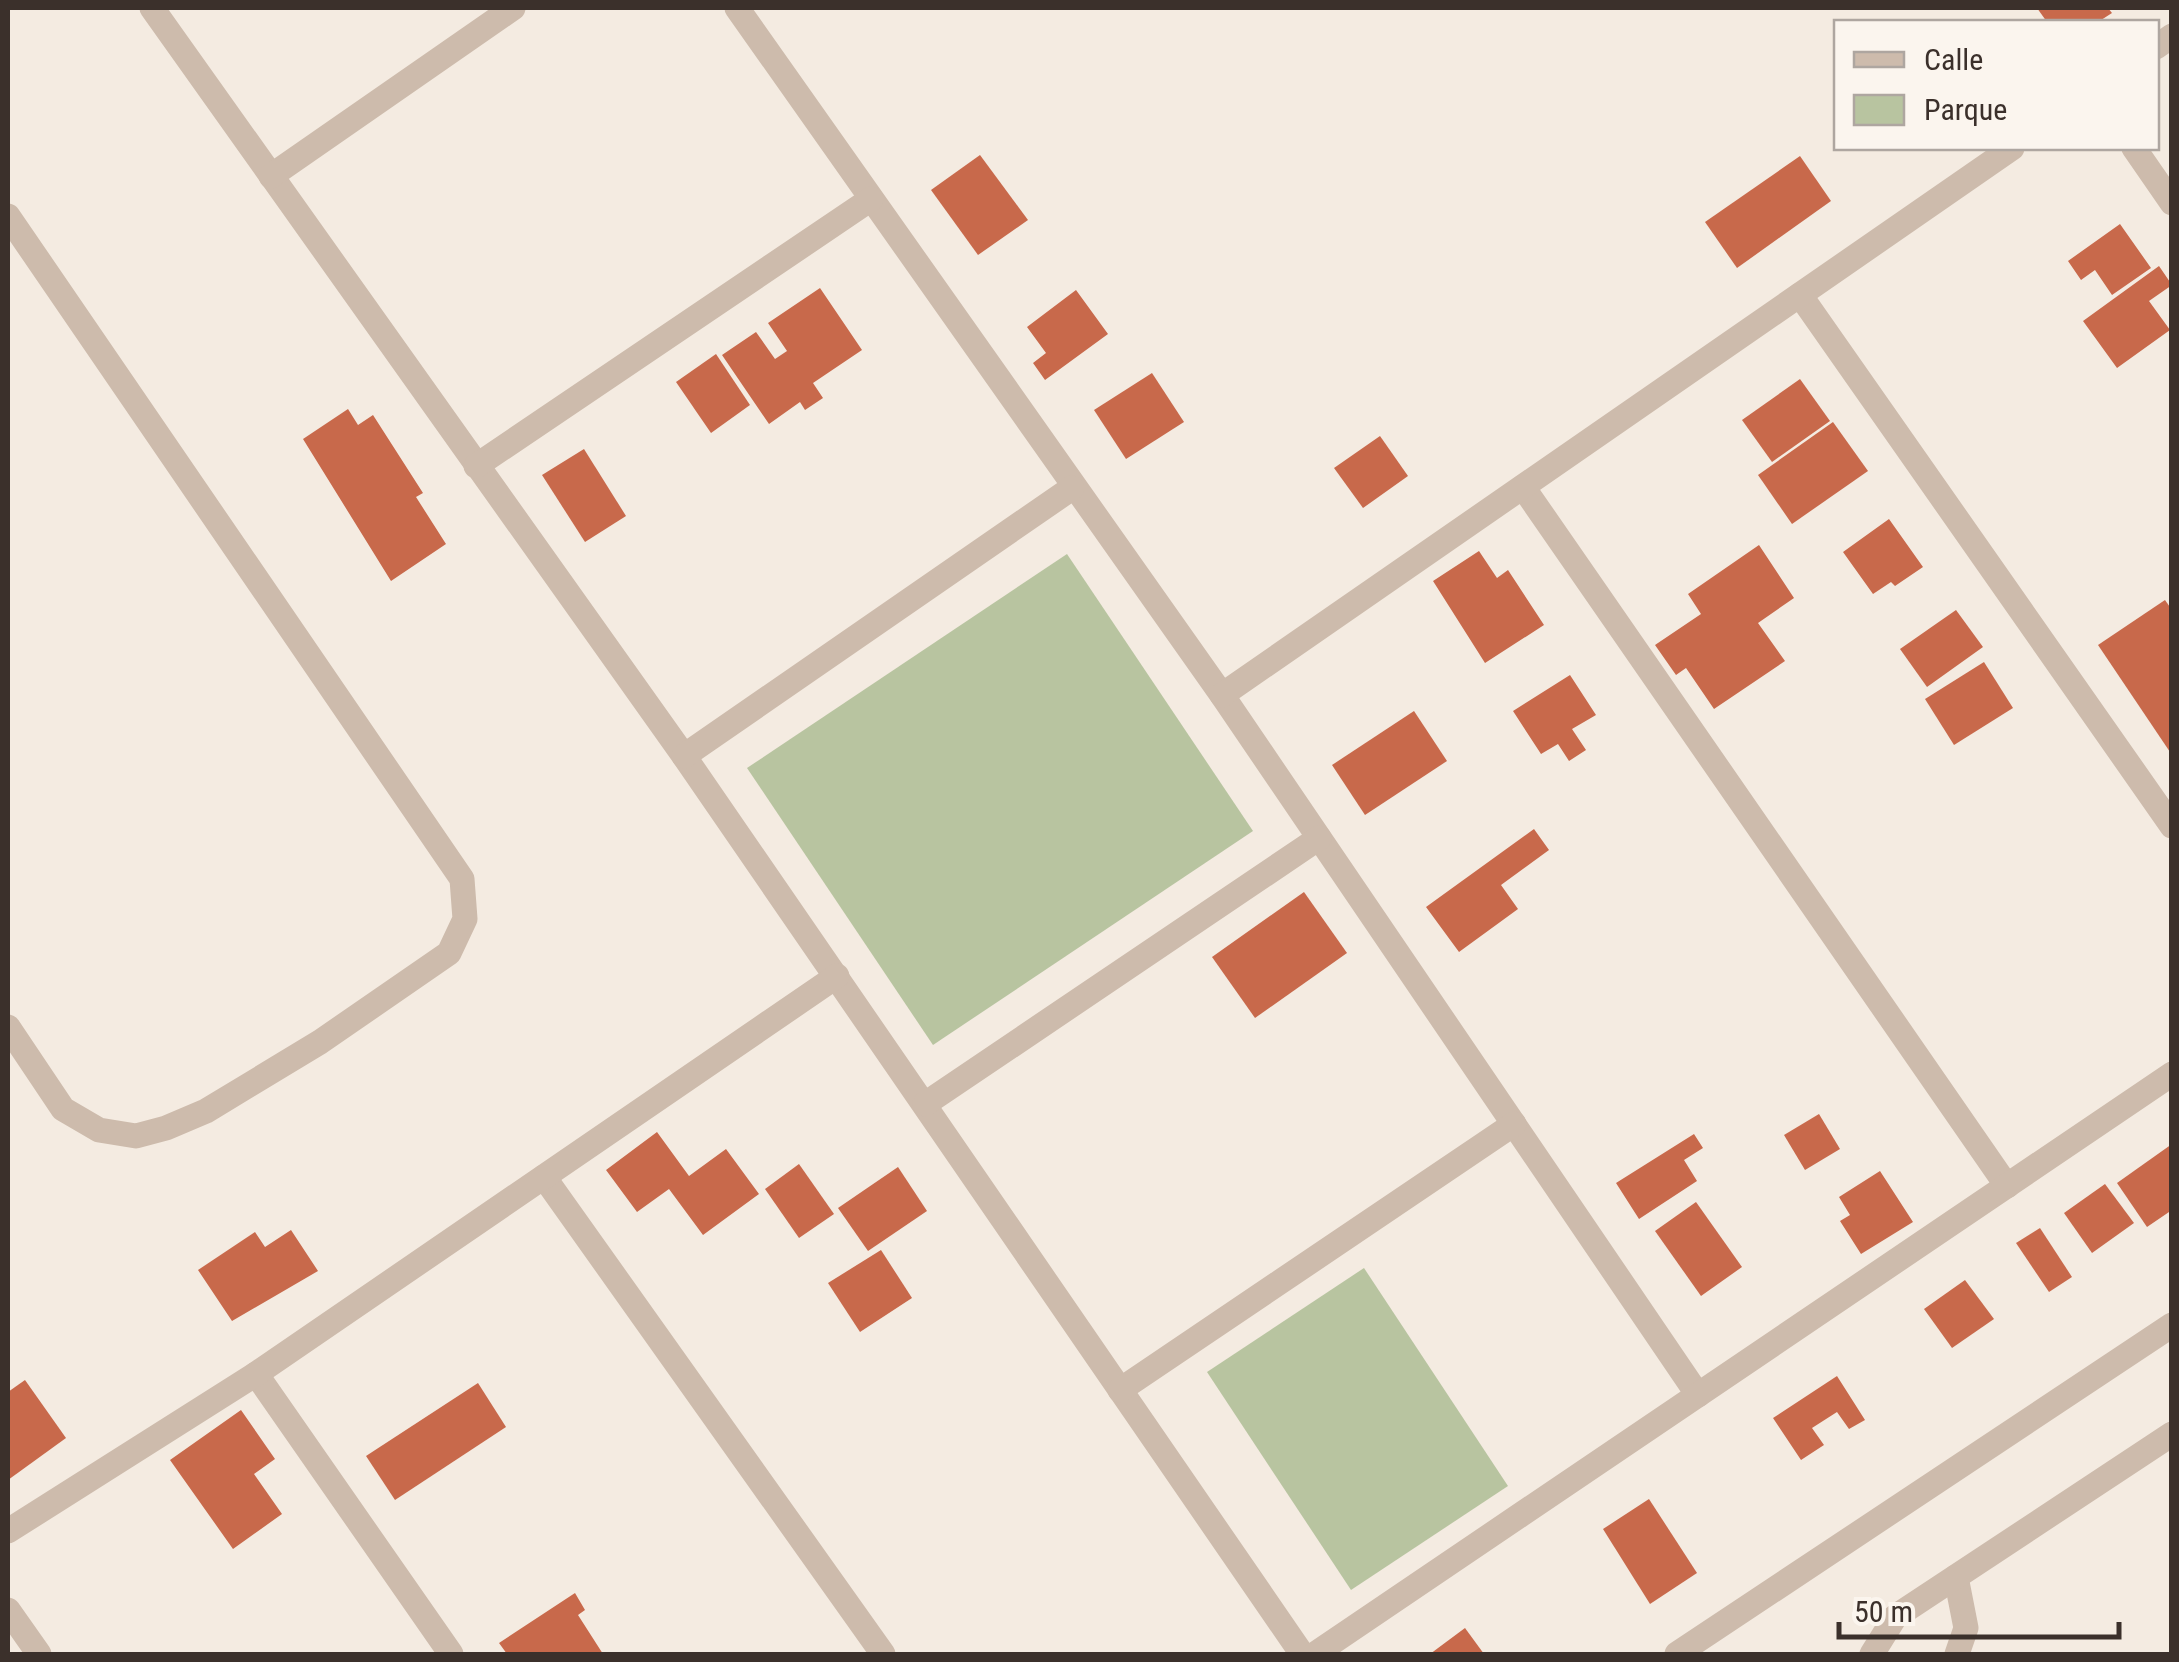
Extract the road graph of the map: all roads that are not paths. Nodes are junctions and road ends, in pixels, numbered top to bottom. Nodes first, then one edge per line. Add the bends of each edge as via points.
1 (152, 8) edge
2 (513, 8) edge
3 (737, 8) edge
4 (2009, 150) edge
5 (2135, 150) edge
6 (271, 176) junction
7 (871, 199) junction
8 (2172, 202) edge
9 (8, 216) edge
10 (1800, 294) junction
11 (476, 466) junction
12 (1522, 487) junction
13 (1072, 488) junction
14 (1222, 695) junction
15 (684, 756) junction
16 (2172, 826) edge
17 (1319, 838) junction
18 (837, 976) junction
19 (8, 1027) edge
20 (2172, 1074) edge
21 (925, 1104) junction
22 (1514, 1124) junction
23 (544, 1177) junction
24 (2007, 1186) junction
25 (2172, 1324) edge
26 (256, 1374) junction
27 (1120, 1390) junction
28 (1698, 1395) junction
29 (2172, 1434) edge
30 (8, 1531) edge
31 (1956, 1577) junction
32 (8, 1610) edge
33 (39, 1654) edge
34 (451, 1654) edge
35 (884, 1654) edge
36 (1302, 1654) edge
37 (1314, 1654) edge
38 (1678, 1654) edge
39 (1872, 1654) edge
40 (1957, 1654) edge

1 - 6 street
2 - 6 street
3 - 7 street
4 - 10 street
5 - 8 street
6 - 11 street
7 - 11 street
7 - 13 street
9 - 19 street via 462,879 464,918 449,952 320,1042 206,1111 136,1136 99,1130 63,1109
10 - 12 street
10 - 16 street
11 - 15 street
12 - 14 street
12 - 24 street
13 - 14 street
13 - 15 street
14 - 17 street
15 - 18 street
17 - 21 street
17 - 22 street
18 - 21 street
18 - 23 street
20 - 24 street
21 - 27 street
22 - 27 street
22 - 28 street
23 - 26 street
23 - 35 street
24 - 28 street
25 - 38 street
26 - 30 street
26 - 34 street
27 - 36 street
28 - 37 street
29 - 31 street
31 - 39 street via 1895,1617
31 - 40 street via 1966,1628
32 - 33 street

